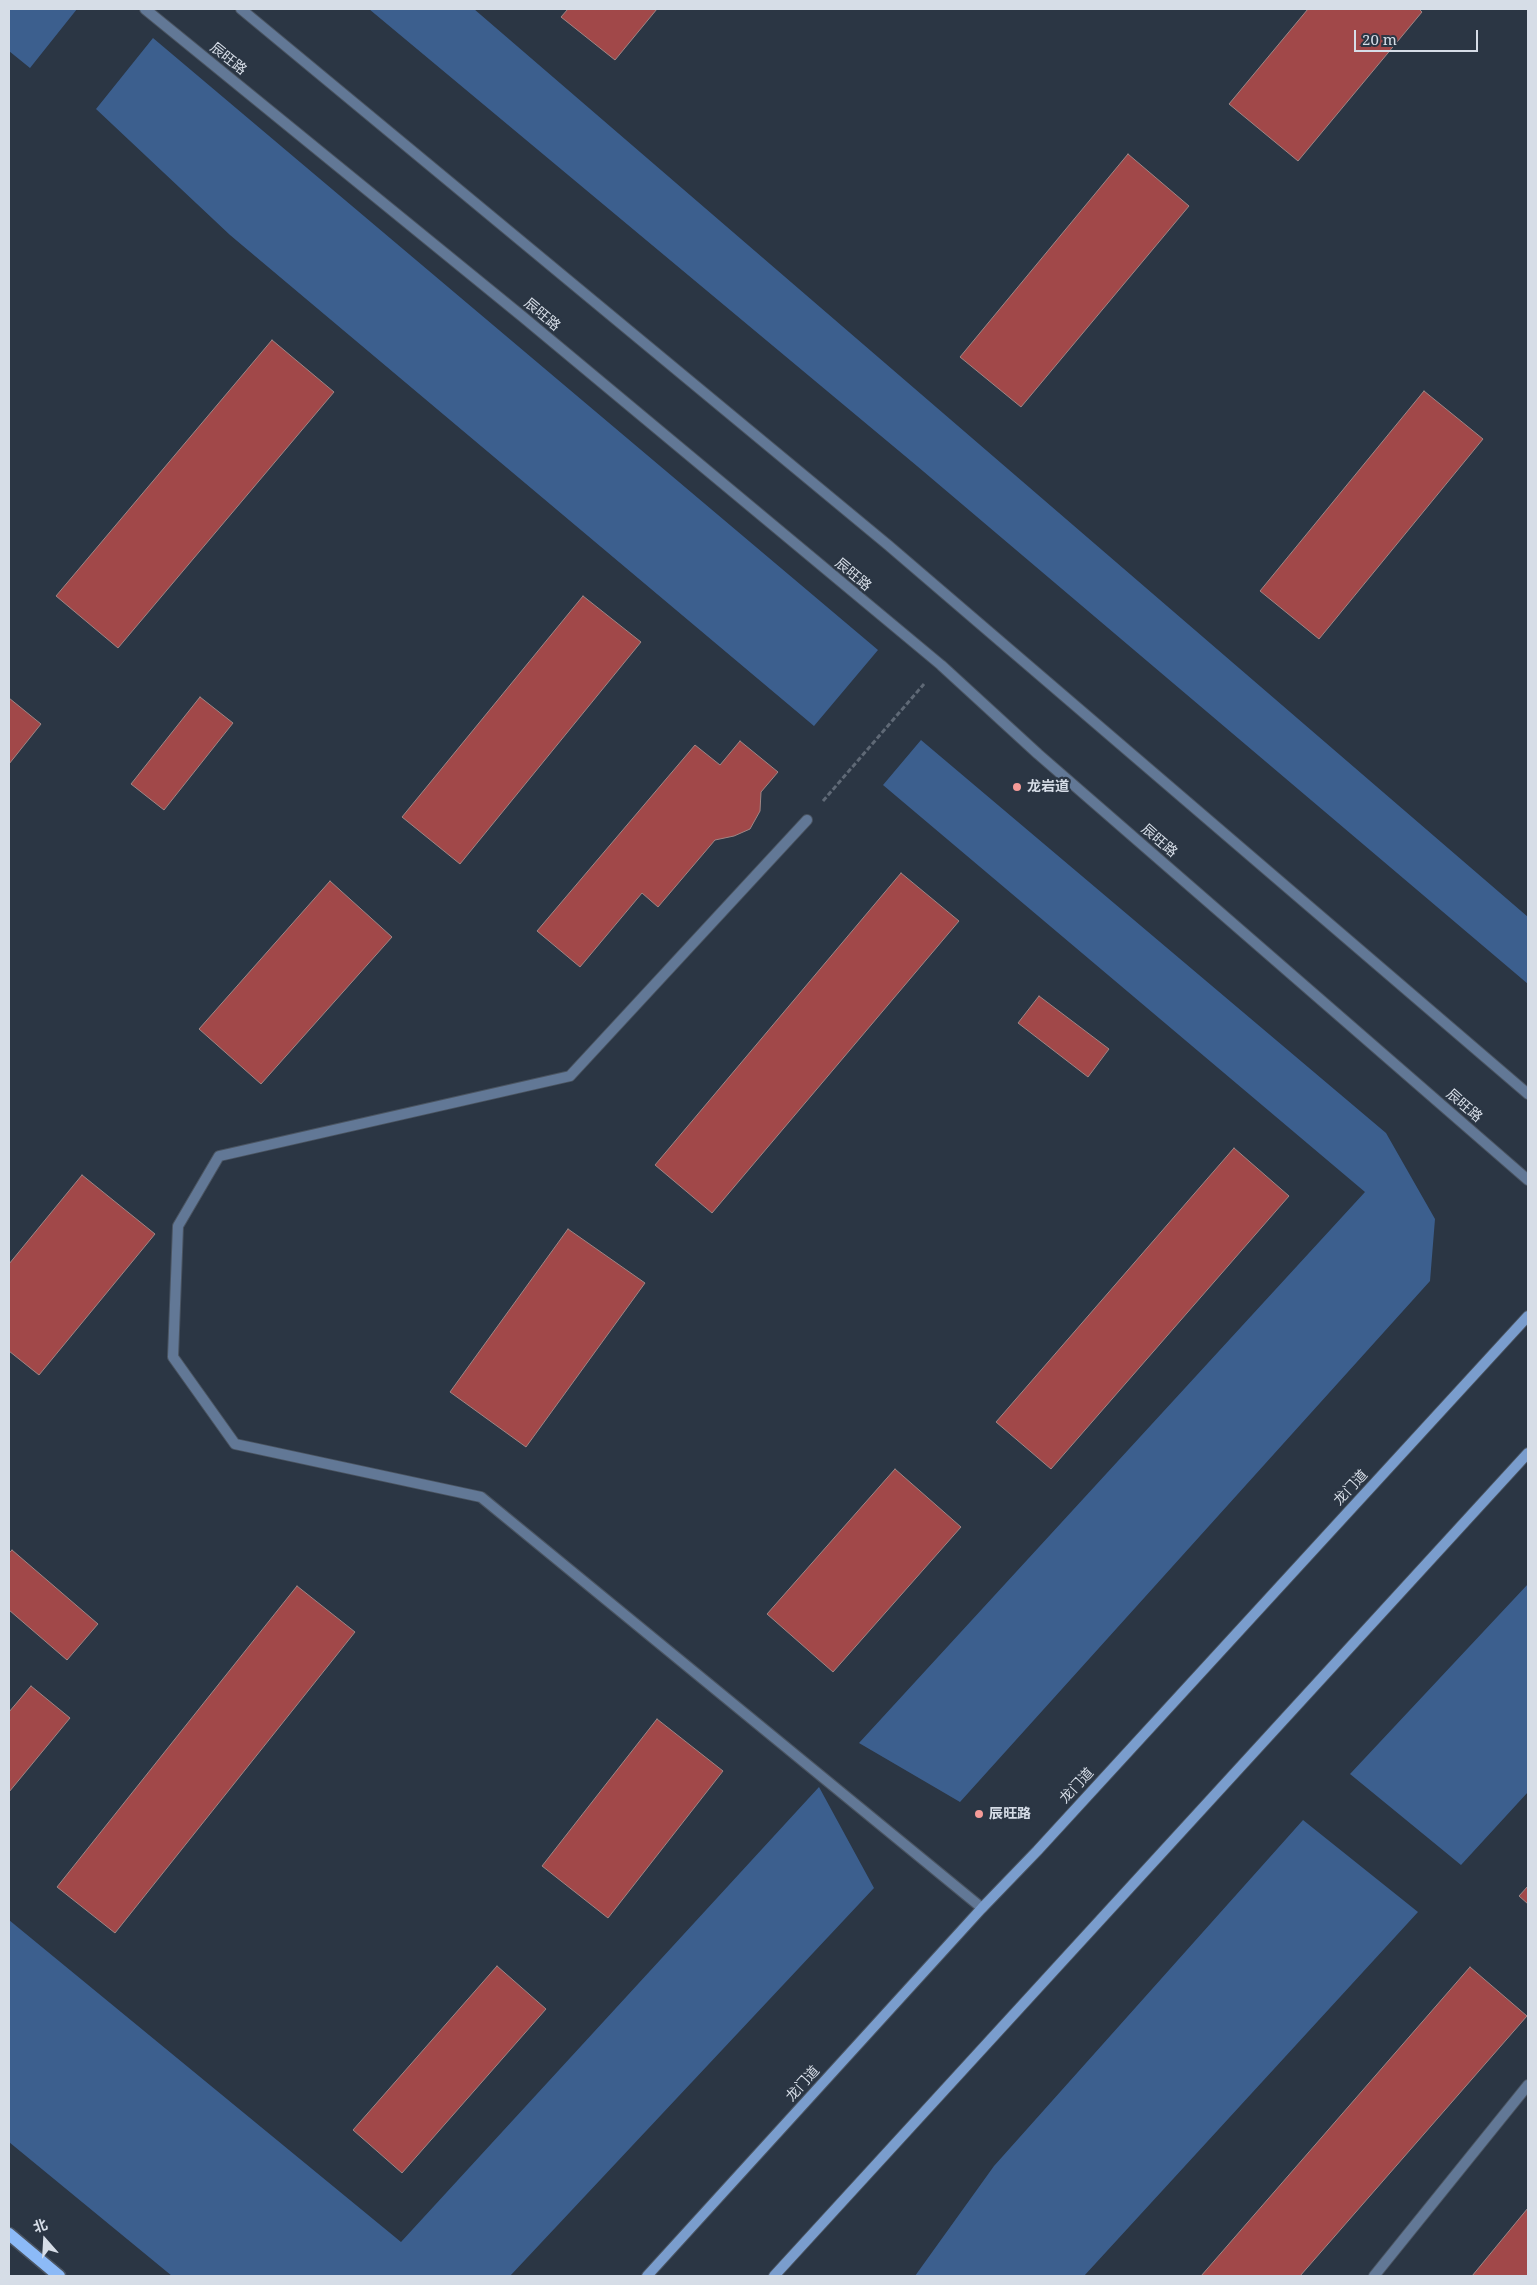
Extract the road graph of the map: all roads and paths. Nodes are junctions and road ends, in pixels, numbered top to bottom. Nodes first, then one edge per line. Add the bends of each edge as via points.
1 (144, 9) edge
2 (241, 9) edge
3 (940, 665) junction
4 (807, 820) joint
5 (1528, 1094) edge
6 (1528, 1180) edge
7 (1528, 1317) edge
8 (1513, 1336) dead end
9 (1528, 1453) edge
10 (982, 1908) junction
11 (1528, 2085) edge
12 (9, 2234) edge
13 (59, 2276) edge
14 (648, 2276) edge
15 (774, 2276) edge
16 (1374, 2276) edge

1 - 3 street, 辰旺路 via 523,317
2 - 5 street via 888,545
3 - 4 path
3 - 6 street, 辰旺路
4 - 10 street via 570,1076 219,1156 178,1226 173,1357 235,1444 481,1497
7 - 8 main road, 龙门道
7 - 10 main road, 龙门道
9 - 15 main road
10 - 14 main road, 龙门道
11 - 16 street
12 - 13 main road

